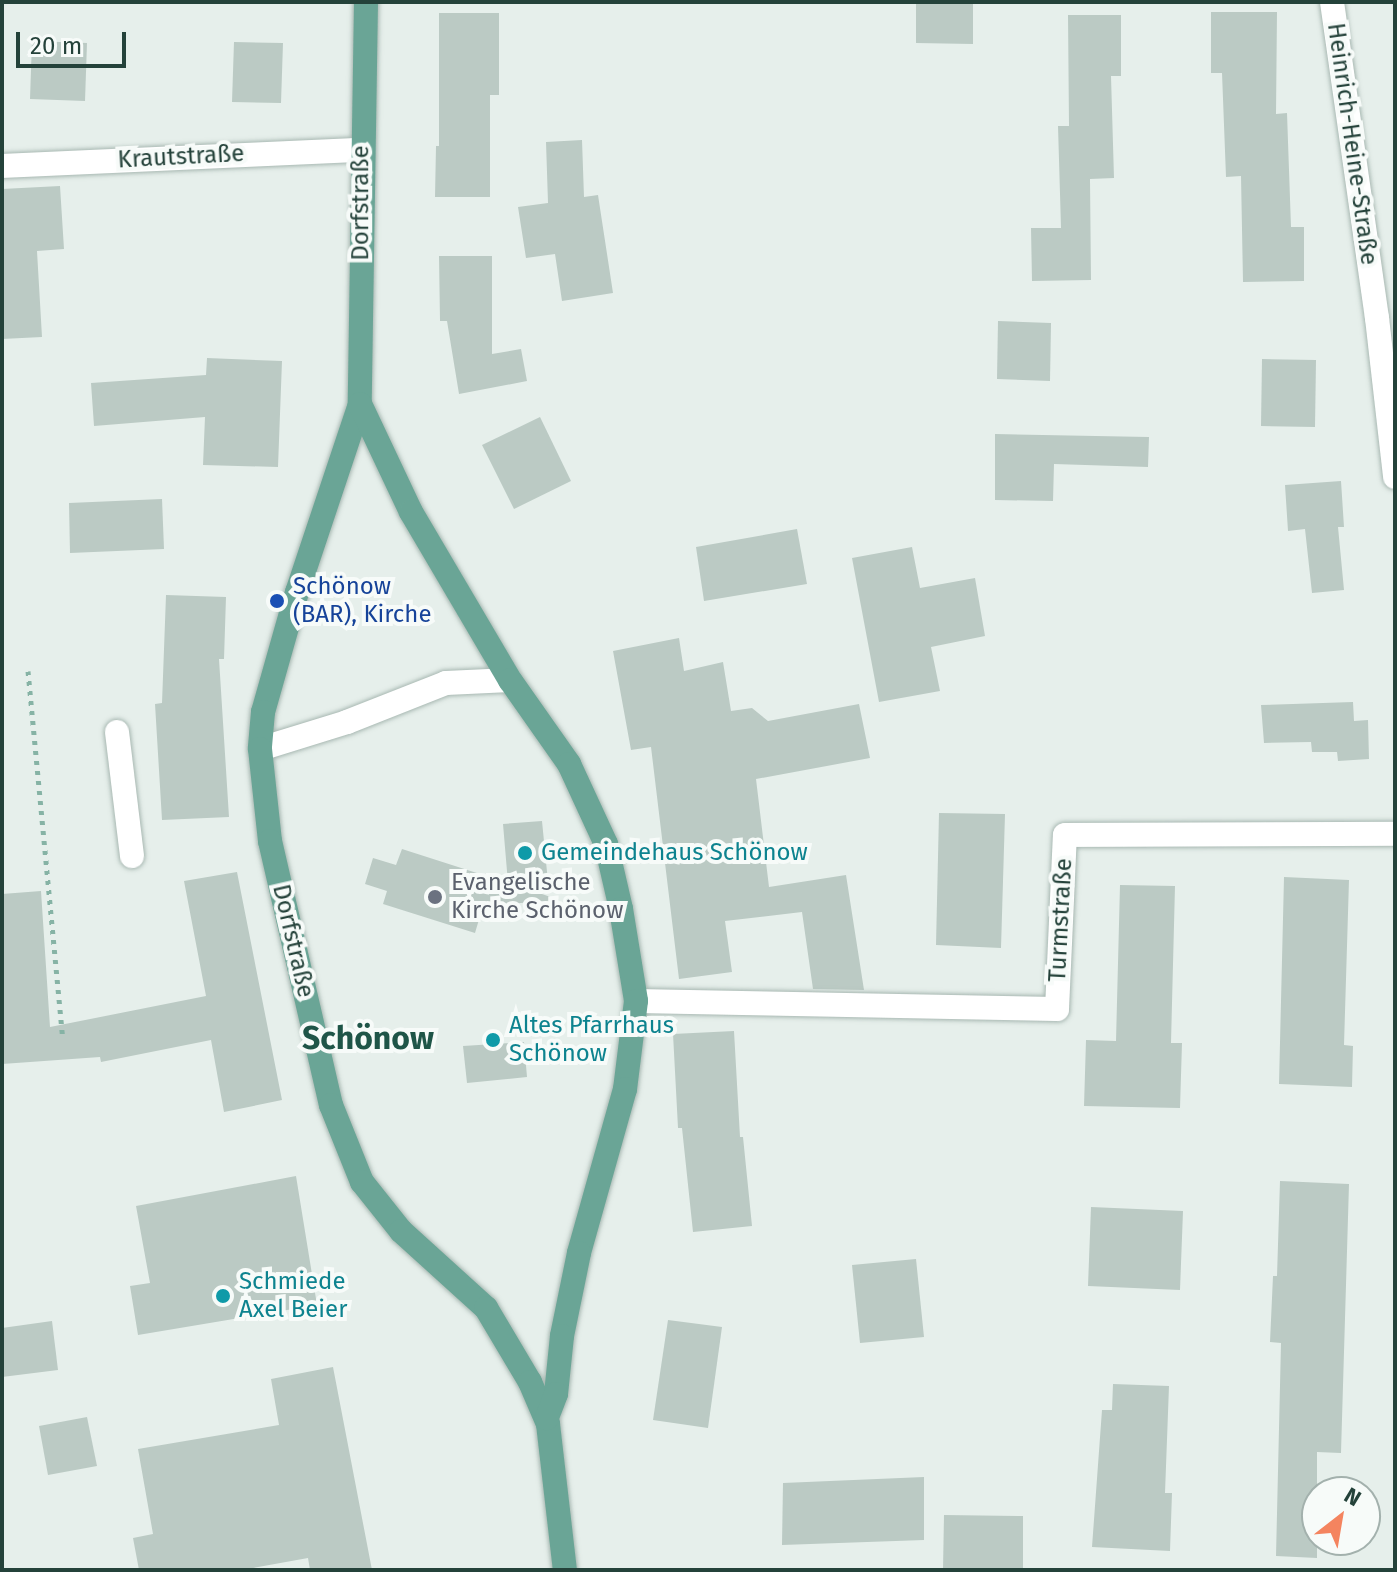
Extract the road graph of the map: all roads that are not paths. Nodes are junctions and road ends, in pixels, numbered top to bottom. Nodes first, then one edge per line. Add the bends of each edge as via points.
1 (366, 2) edge
2 (1332, 2) edge
3 (361, 150) junction
4 (2, 166) edge
5 (1390, 385) edge
6 (360, 404) junction
7 (1395, 477) edge
8 (510, 680) junction
9 (117, 732) dead end
10 (260, 749) junction
11 (1395, 834) edge
12 (132, 856) dead end
13 (636, 1001) junction
14 (547, 1418) junction
15 (565, 1570) edge

1 - 3 main road, Dorfstraße
2 - 5 street, Heinrich-Heine-Straße
3 - 4 street, Krautstraße
3 - 6 main road, Dorfstraße
5 - 7 street, Heinrich-Heine-Straße
6 - 8 main road, Dorfstraße via 411,512
6 - 10 main road, Dorfstraße via 297,592 263,712
8 - 10 street via 446,683
8 - 13 main road, Dorfstraße via 569,764 606,844
9 - 12 street
10 - 14 main road, Dorfstraße via 270,841 331,1105 362,1182 401,1231 486,1308 510,1343
11 - 13 street, Turmstraße via 1065,835 1057,1009
13 - 14 main road, Dorfstraße via 625,1089 579,1253 556,1394
14 - 15 main road, Dorfstraße

